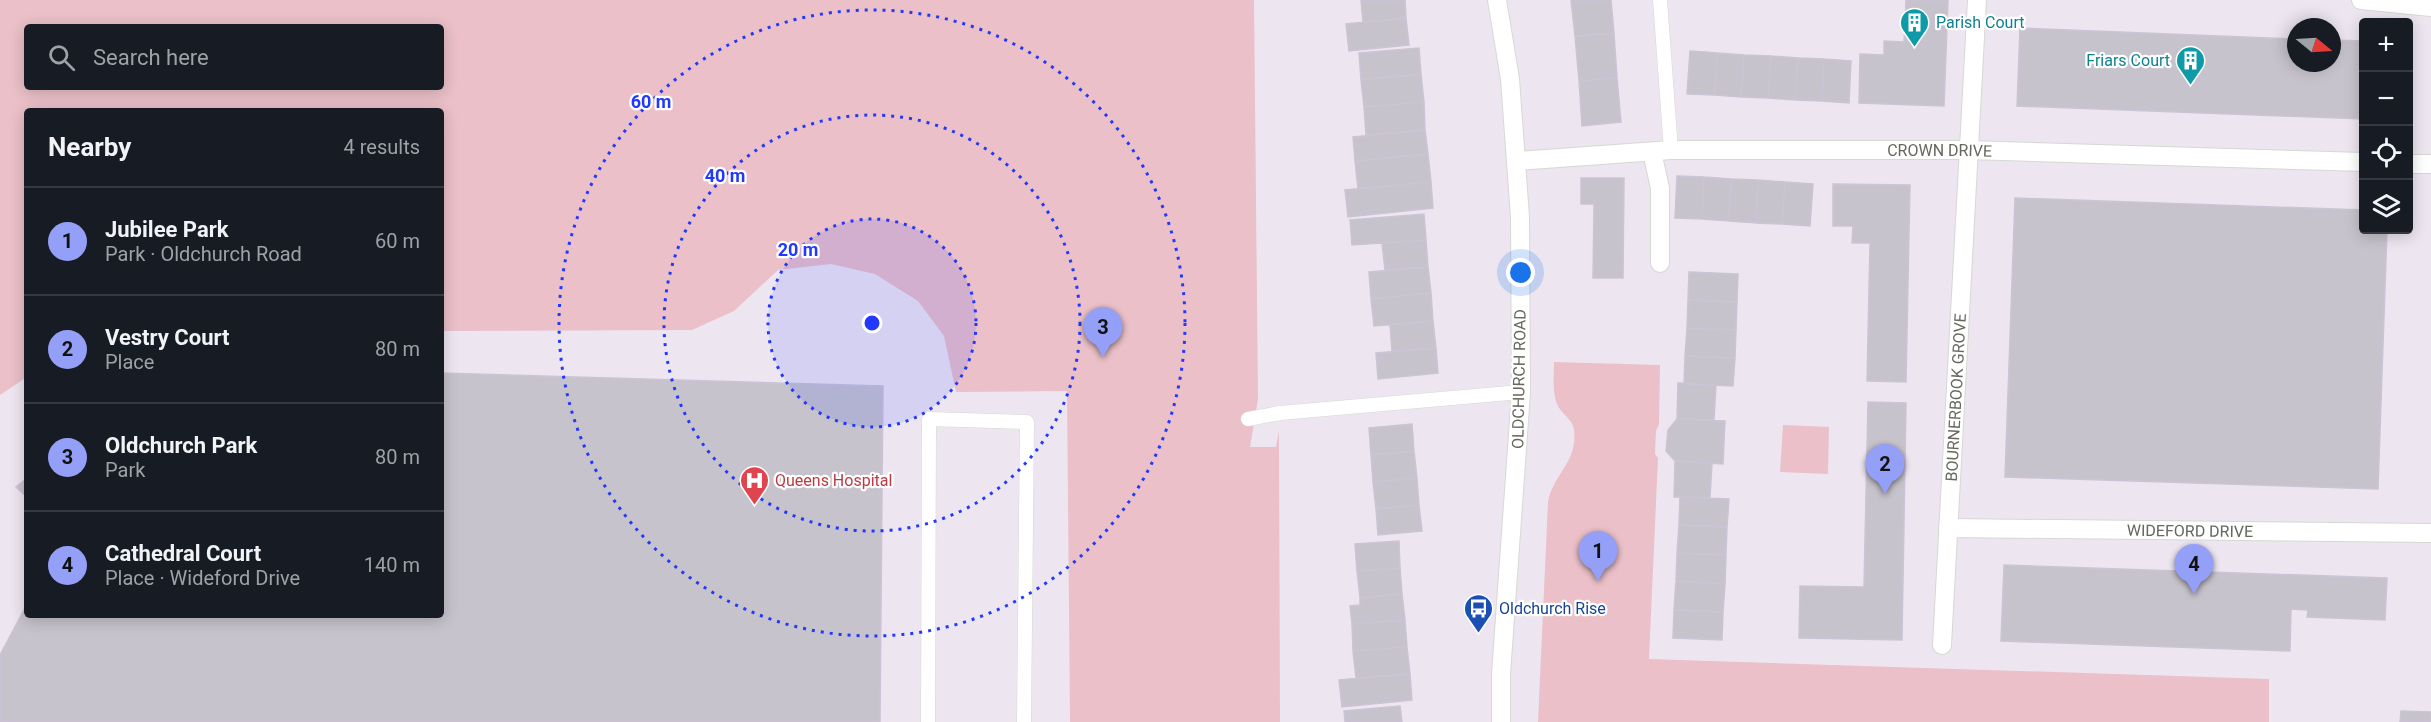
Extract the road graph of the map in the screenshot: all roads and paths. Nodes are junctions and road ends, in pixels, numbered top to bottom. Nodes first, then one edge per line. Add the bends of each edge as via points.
1 (1497, 0) edge
2 (1660, 0) edge
3 (1977, 0) edge
4 (2361, 0) edge
5 (2431, 7) edge
6 (1671, 150) junction
7 (1969, 150) junction
8 (1652, 152) junction
9 (1516, 161) junction
10 (2359, 162) edge
11 (2413, 164) edge
12 (2431, 164) edge
13 (1660, 263) dead end
14 (1521, 392) junction
15 (1248, 418) dead end
16 (1948, 528) junction
17 (2431, 533) edge
18 (1942, 645) dead end
19 (928, 722) edge
20 (1024, 722) edge
21 (1501, 722) edge

1 - 9 street, OLDCHURCH ROAD via 1510,79
2 - 6 lane
3 - 7 street, BOURNERBOOK GROVE
4 - 5 street
6 - 7 street, CROWN DRIVE
6 - 8 street, CROWN DRIVE
7 - 10 street, CROWN DRIVE
7 - 16 street, BOURNERBOOK GROVE
8 - 9 street, CROWN DRIVE
8 - 13 street via 1660,188
9 - 14 street, OLDCHURCH ROAD
11 - 12 street
14 - 15 lane
14 - 21 street, OLDCHURCH ROAD
16 - 17 street, WIDEFORD DRIVE
16 - 18 street, BOURNERBOOK GROVE
19 - 20 lane via 929,419 1028,422

